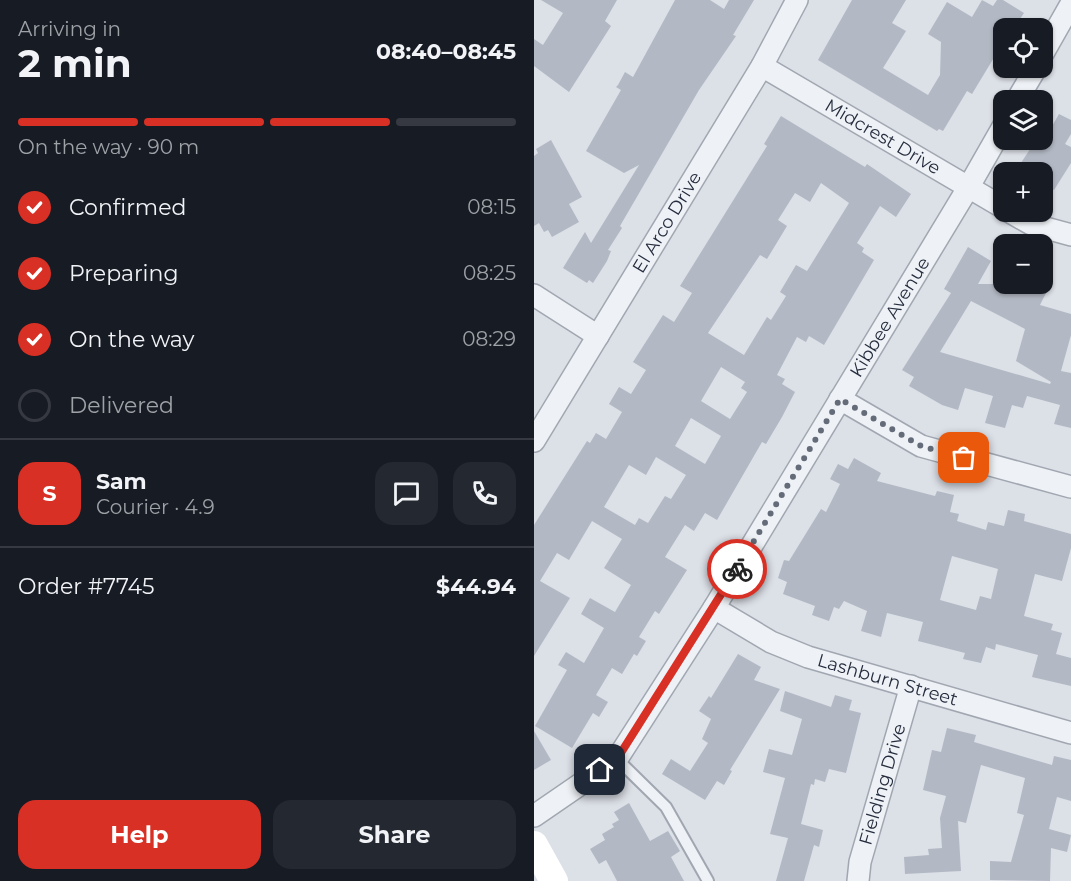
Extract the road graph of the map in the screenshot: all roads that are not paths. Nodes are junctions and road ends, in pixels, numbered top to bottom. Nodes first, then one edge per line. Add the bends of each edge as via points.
1 (798, 0) edge
2 (1071, 4) edge
3 (1053, 36) edge
4 (762, 66) junction
5 (993, 144) edge
6 (968, 188) junction
7 (993, 202) edge
8 (1028, 222) edge
9 (1071, 235) edge
10 (534, 295) edge
11 (598, 336) junction
12 (840, 399) junction
13 (534, 441) edge
14 (1071, 487) edge
15 (714, 608) junction
16 (911, 686) junction
17 (1071, 733) edge
18 (617, 759) junction
19 (534, 816) edge
20 (534, 845) edge
21 (554, 881) edge
22 (708, 881) edge
23 (858, 881) edge

1 - 4 street, El Arco Drive
2 - 3 street
4 - 6 street, Midcrest Drive
4 - 11 street, El Arco Drive
5 - 6 street, Kibbee Avenue
6 - 7 street, Midcrest Drive
6 - 12 street, Kibbee Avenue
8 - 9 street
10 - 11 street
11 - 13 street, El Arco Drive
12 - 14 street via 921,446
12 - 15 street, Kibbee Avenue
15 - 16 street, Lashburn Street via 771,642 808,657
15 - 18 street, Kibbee Avenue
16 - 17 street, Lashburn Street
16 - 23 street, Fielding Drive via 860,862
18 - 19 street, Kibbee Avenue
18 - 22 lane via 666,807
20 - 21 main road

